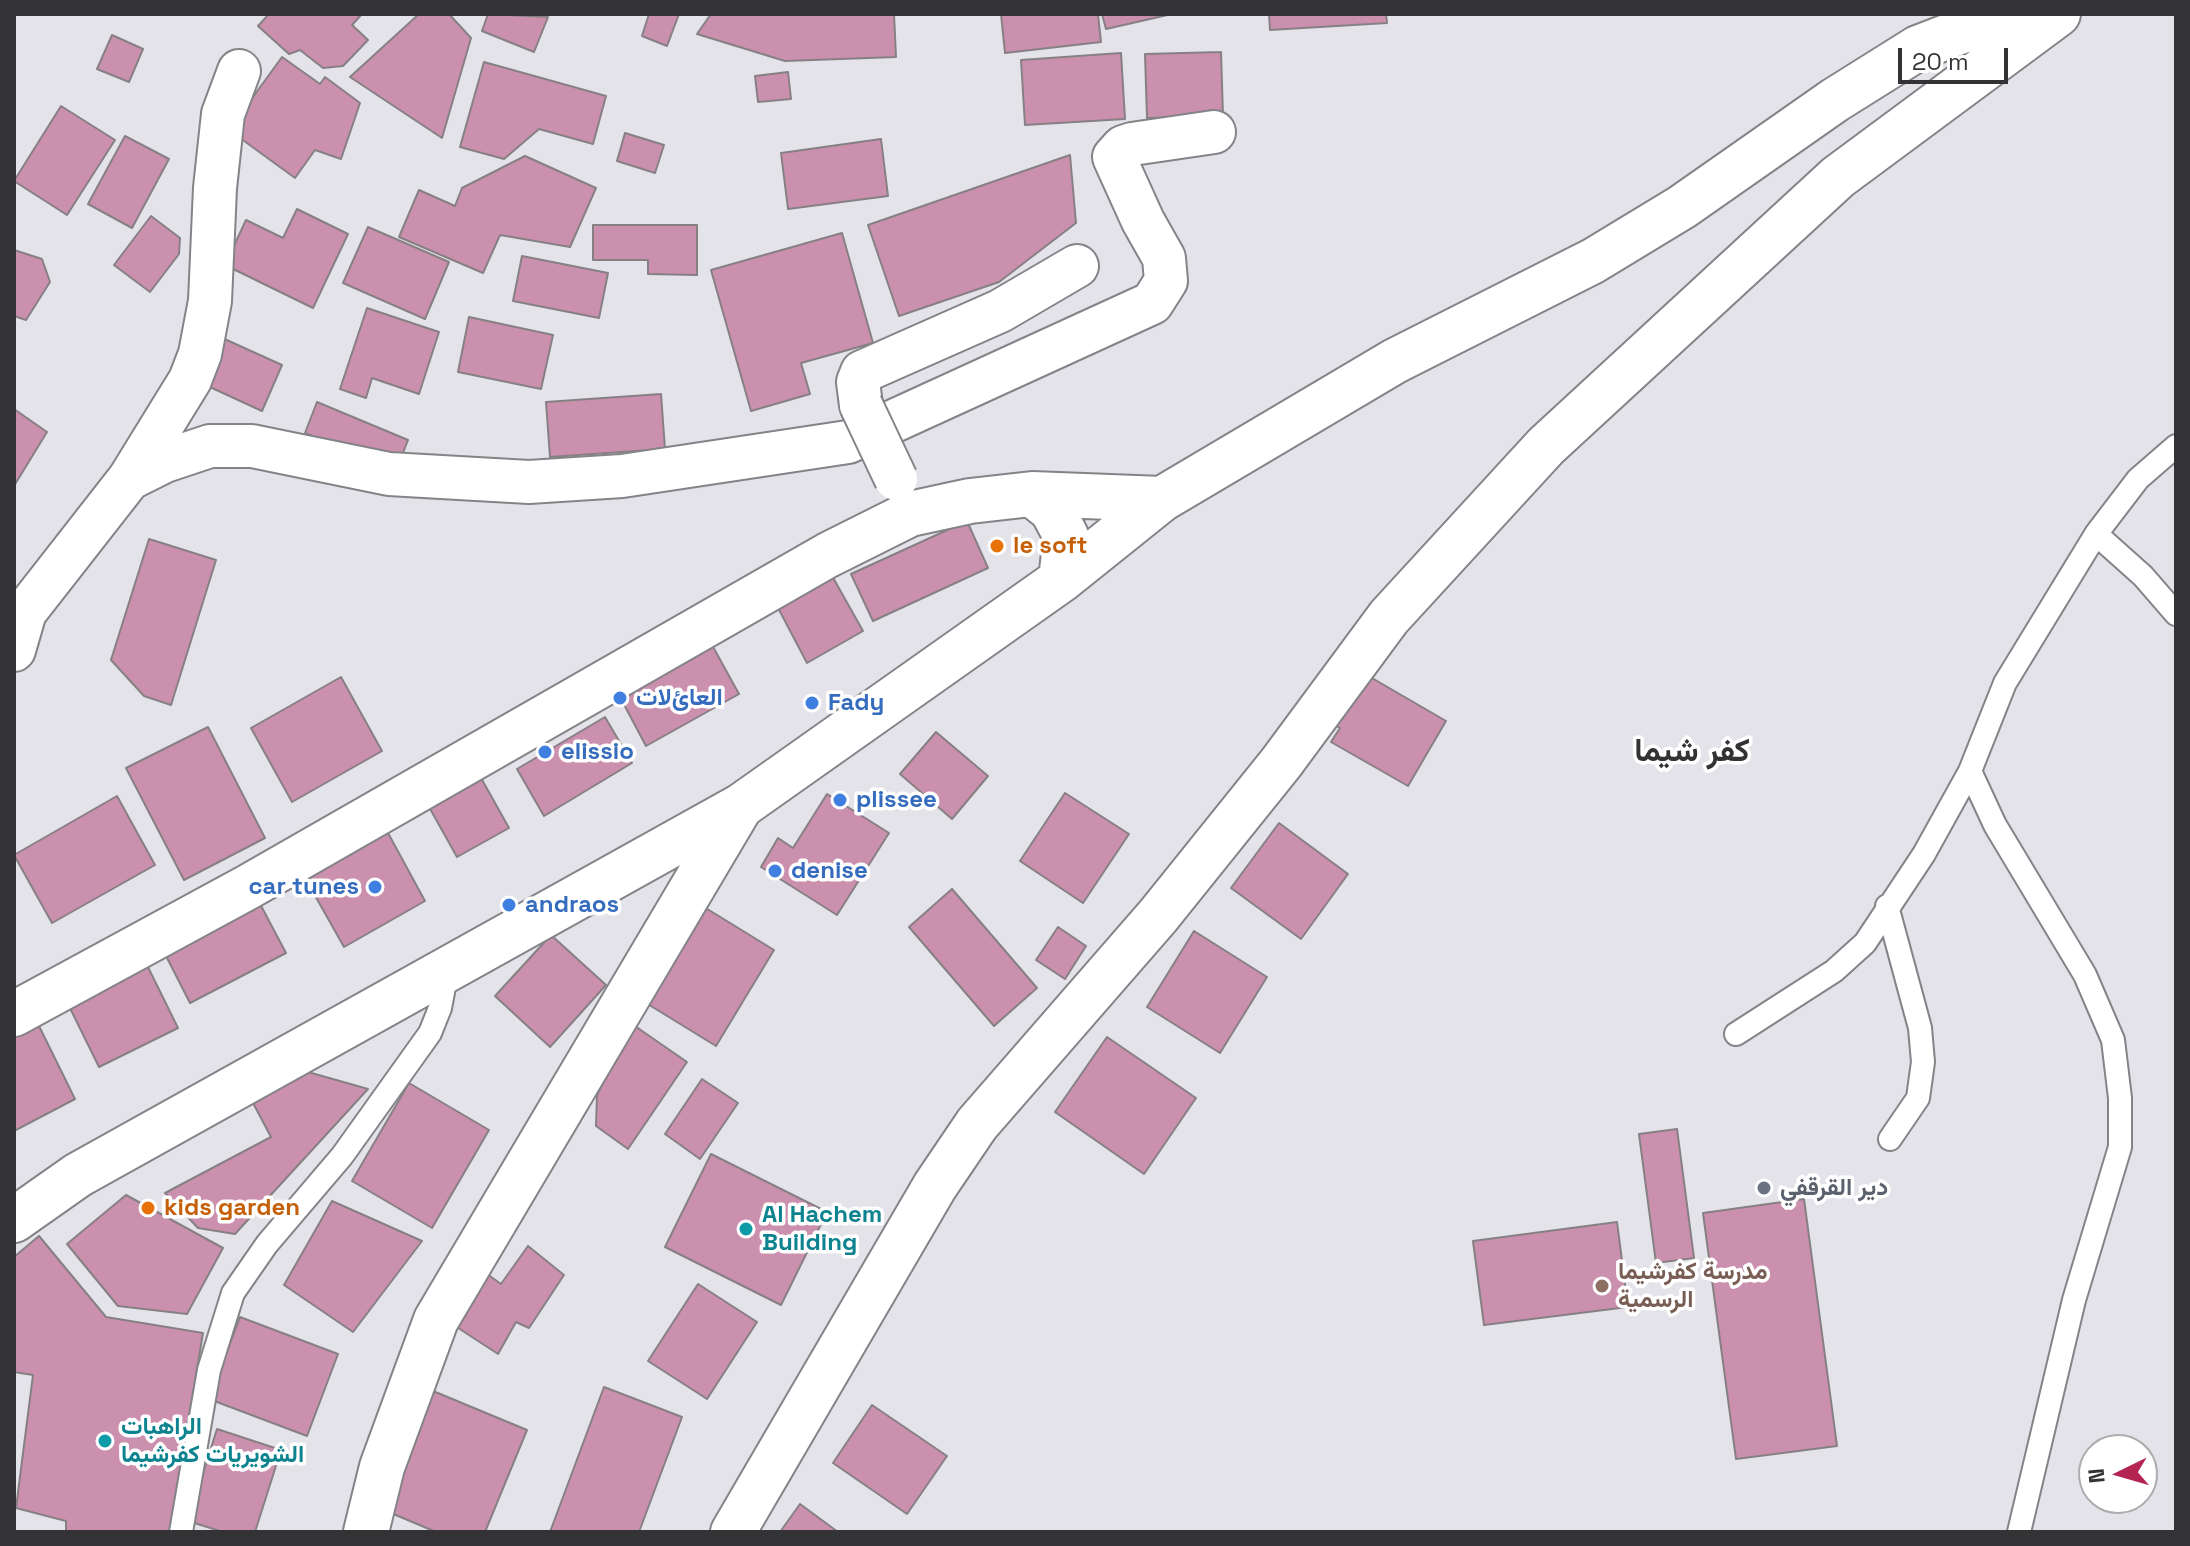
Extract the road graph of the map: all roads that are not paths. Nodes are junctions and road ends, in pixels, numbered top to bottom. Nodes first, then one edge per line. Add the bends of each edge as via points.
1 (2058, 14) edge
2 (2006, 15) edge
3 (239, 71) dead end
4 (1214, 132) dead end
5 (1077, 266) dead end
6 (2176, 446) edge
7 (129, 479) junction
8 (1032, 494) junction
9 (903, 497) junction
10 (1162, 499) junction
11 (2096, 534) junction
12 (1061, 580) junction
13 (2176, 614) edge
14 (18, 621) edge
15 (1970, 771) junction
16 (741, 806) junction
17 (1887, 906) junction
18 (447, 971) junction
19 (14, 1014) edge
20 (1736, 1034) dead end
21 (1890, 1139) dead end
22 (14, 1220) edge
23 (181, 1532) edge
24 (366, 1532) edge
25 (733, 1532) edge
26 (2019, 1532) edge

1 - 25 street via 1838,177 1546,446 1389,617 1158,916 977,1124 935,1186
2 - 10 street via 1918,48 1593,261 1395,361
3 - 7 street via 223,114 210,301 200,354 178,403
4 - 7 street via 1117,151 1114,163 1164,258 1166,281 1160,295 1136,313 848,442 622,476 529,482 389,474 252,446 210,446
5 - 9 street, bridge via 1000,311 862,372 861,405
6 - 11 lane via 2138,479
7 - 14 street
8 - 9 street via 970,501
8 - 10 street
8 - 12 street via 1052,510 1066,536
9 - 19 street via 828,555 248,887
10 - 12 street
11 - 13 lane
11 - 15 lane via 2005,683
12 - 16 street
15 - 17 lane via 1924,854
15 - 26 lane via 1995,825 2085,975 2113,1040 2120,1098 2120,1147 2074,1300
16 - 18 street
16 - 24 street via 436,1320 382,1467
17 - 20 lane via 1865,943 1834,971
17 - 21 lane via 1920,1028 1923,1062 1918,1098
18 - 22 street via 78,1175
18 - 23 lane via 430,1033 342,1156 233,1293 209,1370

